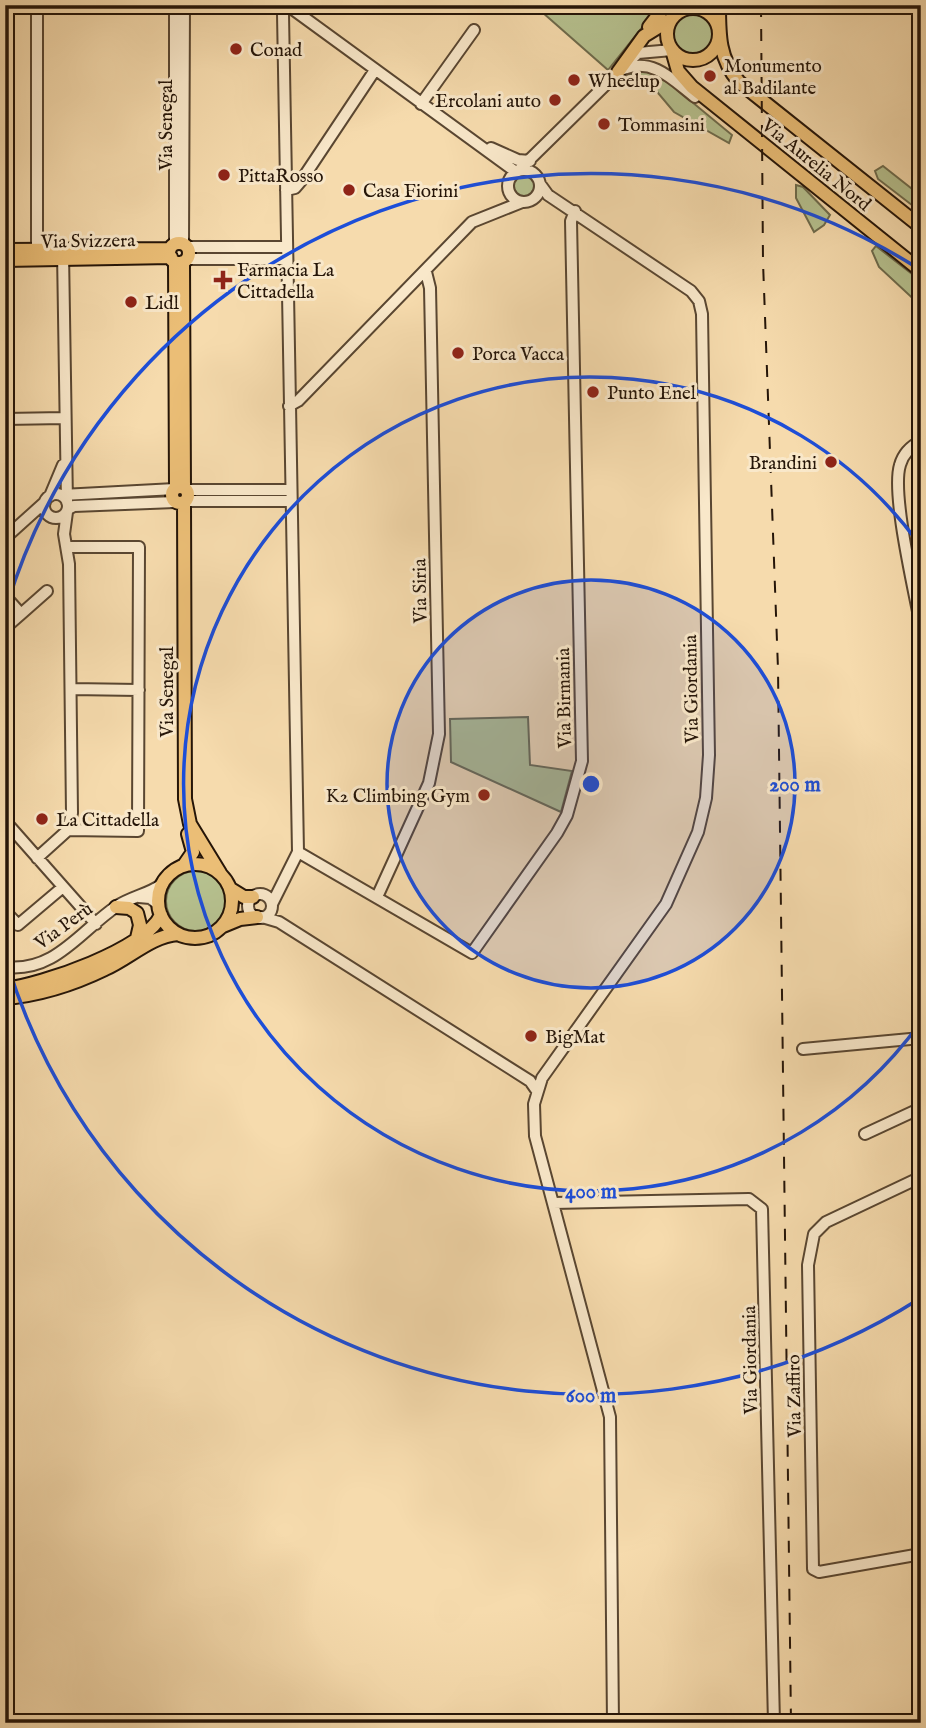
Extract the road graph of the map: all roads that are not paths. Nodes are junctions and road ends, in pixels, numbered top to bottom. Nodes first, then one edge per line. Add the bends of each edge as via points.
1 (37, 5) edge
2 (175, 5) edge
3 (184, 5) edge
4 (719, 5) edge
5 (294, 7) edge
6 (672, 12) edge
7 (474, 30) dead end
8 (719, 31) junction
9 (672, 50) junction
10 (375, 70) junction
11 (618, 72) junction
12 (421, 104) junction
13 (719, 110) junction
14 (475, 142) junction
15 (498, 159) junction
16 (533, 159) junction
17 (517, 172) junction
18 (538, 179) junction
19 (508, 185) junction
20 (286, 190) junction
21 (555, 200) junction
22 (528, 201) junction
23 (498, 209) junction
24 (575, 211) junction
25 (921, 227) edge
26 (286, 247) junction
27 (5, 250) edge
28 (179, 253) junction
29 (63, 254) junction
30 (37, 255) junction
31 (286, 259) junction
32 (5, 260) edge
33 (921, 271) edge
34 (426, 272) junction
35 (289, 406) junction
36 (64, 418) junction
37 (5, 419) edge
38 (921, 441) edge
39 (64, 463) junction
40 (180, 495) junction
41 (291, 495) junction
42 (62, 500) junction
43 (50, 517) junction
44 (27, 520) junction
45 (7, 533) edge
46 (64, 534) junction
47 (67, 547) junction
48 (47, 591) dead end
49 (5, 596) edge
50 (21, 614) junction
51 (921, 627) edge
52 (5, 628) edge
53 (71, 689) junction
54 (139, 690) junction
55 (5, 821) edge
56 (68, 830) junction
57 (298, 852) junction
58 (37, 858) junction
59 (184, 865) junction
60 (220, 873) junction
61 (161, 885) junction
62 (64, 887) junction
63 (231, 889) junction
64 (137, 897) junction
65 (253, 897) junction
66 (377, 897) junction
67 (271, 900) junction
68 (116, 907) junction
69 (159, 910) junction
70 (5, 911) edge
71 (259, 917) junction
72 (279, 922) junction
73 (96, 924) junction
74 (223, 926) junction
75 (178, 934) junction
76 (137, 938) junction
77 (5, 967) edge
78 (5, 989) edge
79 (5, 998) edge
80 (921, 1038) edge
81 (803, 1049) dead end
82 (531, 1088) junction
83 (921, 1108) edge
84 (865, 1134) dead end
85 (921, 1177) edge
86 (553, 1203) junction
87 (921, 1554) edge
88 (613, 1723) edge
89 (774, 1723) edge

1 - 30 street
2 - 28 street, Via Senegal
3 - 28 street, Via Senegal
4 - 8 main road, Via Aurelia Nord
5 - 10 street
5 - 20 street via 283,14
6 - 8 main road via 697,8 712,16
6 - 9 main road via 666,35
6 - 11 main road via 644,36
7 - 12 street
8 - 9 main road via 715,47 702,58 686,59
8 - 25 main road, Via Aurelia Nord via 724,59 739,82
9 - 11 street via 638,53
9 - 13 main road, Via Aurelia Nord via 678,71
10 - 12 street
10 - 20 street via 298,185
11 - 13 street via 652,67
11 - 16 street
12 - 14 street
13 - 33 main road, Via Aurelia Nord
14 - 15 street
14 - 16 street via 518,160
15 - 17 street
15 - 19 street
16 - 17 street
16 - 18 street
17 - 18 street via 527,170
17 - 19 street
18 - 21 street, Via Giordania
18 - 22 street via 539,193
19 - 22 street via 511,195
19 - 23 street
20 - 26 street
21 - 22 street, Via Giordania
21 - 24 street, Via Giordania
22 - 23 street, Via Giordania
23 - 34 street, Via Giordania via 472,222
24 - 66 street, Via Birmania via 571,221 582,761 577,786 557,833 471,953
24 - 82 street, Via Giordania via 691,291 701,308 709,755 698,832 666,904
26 - 28 street, Via Svizzera
26 - 31 street
27 - 30 main road, Via Svizzera
28 - 29 main road, Via Svizzera
28 - 31 street, Via Svizzera
28 - 40 main road, Via Senegal
29 - 30 main road, Via Svizzera
29 - 36 street
30 - 32 main road, Via Svizzera
31 - 35 street
34 - 35 street, Via Giordania
34 - 66 street, Via Siria via 430,288 439,734 429,783
35 - 41 street
36 - 37 street
36 - 39 street
38 - 51 street via 902,460 898,486
39 - 42 street
39 - 42 street
40 - 41 street
40 - 42 street
40 - 59 main road, Via Senegal via 179,799 193,850
40 - 60 main road, Via Senegal via 186,799 190,824
41 - 57 street
42 - 43 street
42 - 43 street via 61,518
42 - 44 street
42 - 46 street
43 - 44 street
43 - 46 street
44 - 45 street
46 - 47 street
47 - 53 street
47 - 54 street via 139,547
48 - 50 street
49 - 50 street
50 - 52 street
53 - 54 street
53 - 56 street via 72,813
54 - 56 street via 138,831
55 - 58 street
56 - 58 street
57 - 66 street, Via Birmania
57 - 67 street
58 - 62 street
59 - 60 main road via 203,864
59 - 61 main road
60 - 63 main road
61 - 64 street, Via Perù
61 - 69 main road
62 - 70 street via 18,925
62 - 73 street
63 - 65 main road
63 - 74 main road via 231,912
64 - 68 street, Via Perù
64 - 69 street via 150,898
65 - 67 street
65 - 71 street via 250,910
67 - 71 street
67 - 72 street
68 - 73 street, Via Perù
68 - 76 main road via 137,913 141,925
69 - 75 main road
69 - 76 main road via 153,927
71 - 72 street
71 - 74 main road
72 - 82 street
73 - 77 street, Via Perù via 52,959
74 - 75 main road via 205,937
75 - 79 main road via 159,937 74,982
76 - 78 main road via 77,969
80 - 81 street
82 - 86 street, Via Giordania via 535,1136
83 - 84 street
85 - 87 street, Via Zaffiro via 826,1222 814,1234 808,1265 813,1569 819,1572
86 - 88 street, Via Giordania via 610,1417
86 - 89 street, Via Giordania via 749,1199 762,1209

